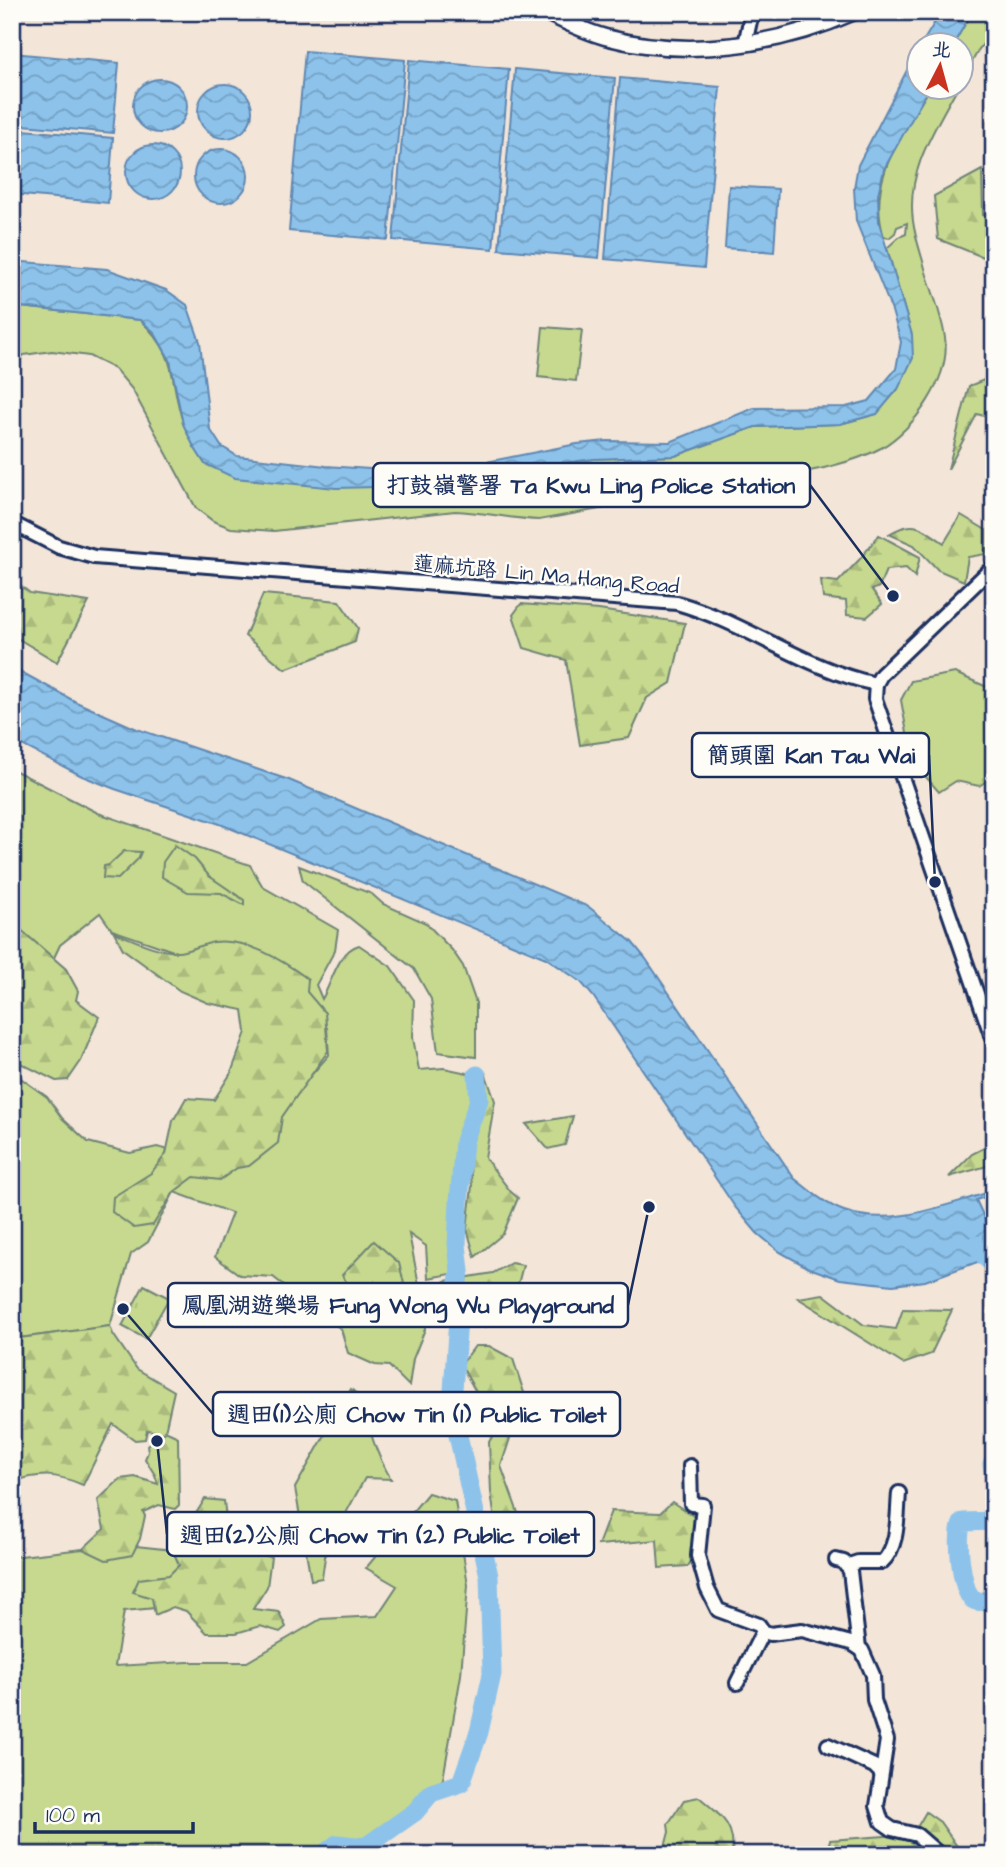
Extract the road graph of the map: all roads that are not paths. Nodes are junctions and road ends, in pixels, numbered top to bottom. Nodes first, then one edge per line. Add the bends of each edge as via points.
1 (545, 12) edge
2 (752, 12) edge
3 (854, 12) edge
4 (745, 44) junction
5 (12, 514) edge
6 (12, 523) edge
7 (34, 535) junction
8 (994, 566) edge
9 (876, 684) junction
10 (994, 1043) edge
11 (690, 1466) dead end
12 (899, 1493) dead end
13 (763, 1631) junction
14 (859, 1647) junction
15 (737, 1684) dead end
16 (828, 1745) dead end
17 (881, 1773) junction
18 (940, 1855) edge

1 - 4 main road via 629,43 687,48
2 - 4 street
3 - 4 main road via 803,31
5 - 7 street, 蓮麻坑路 Lin Ma Hang Road
6 - 7 street, 蓮麻坑路 Lin Ma Hang Road
7 - 9 street, 蓮麻坑路 Lin Ma Hang Road via 94,557 677,603 839,674
8 - 9 street
9 - 10 street via 878,710
11 - 13 street via 691,1504 703,1505 698,1556 707,1588 718,1610 759,1625
12 - 14 street via 888,1557 882,1562 841,1563 850,1571
13 - 14 street via 802,1630
13 - 15 street
14 - 17 street via 870,1663 874,1700 887,1740
16 - 17 street
17 - 18 street via 877,1806 882,1822 917,1835

